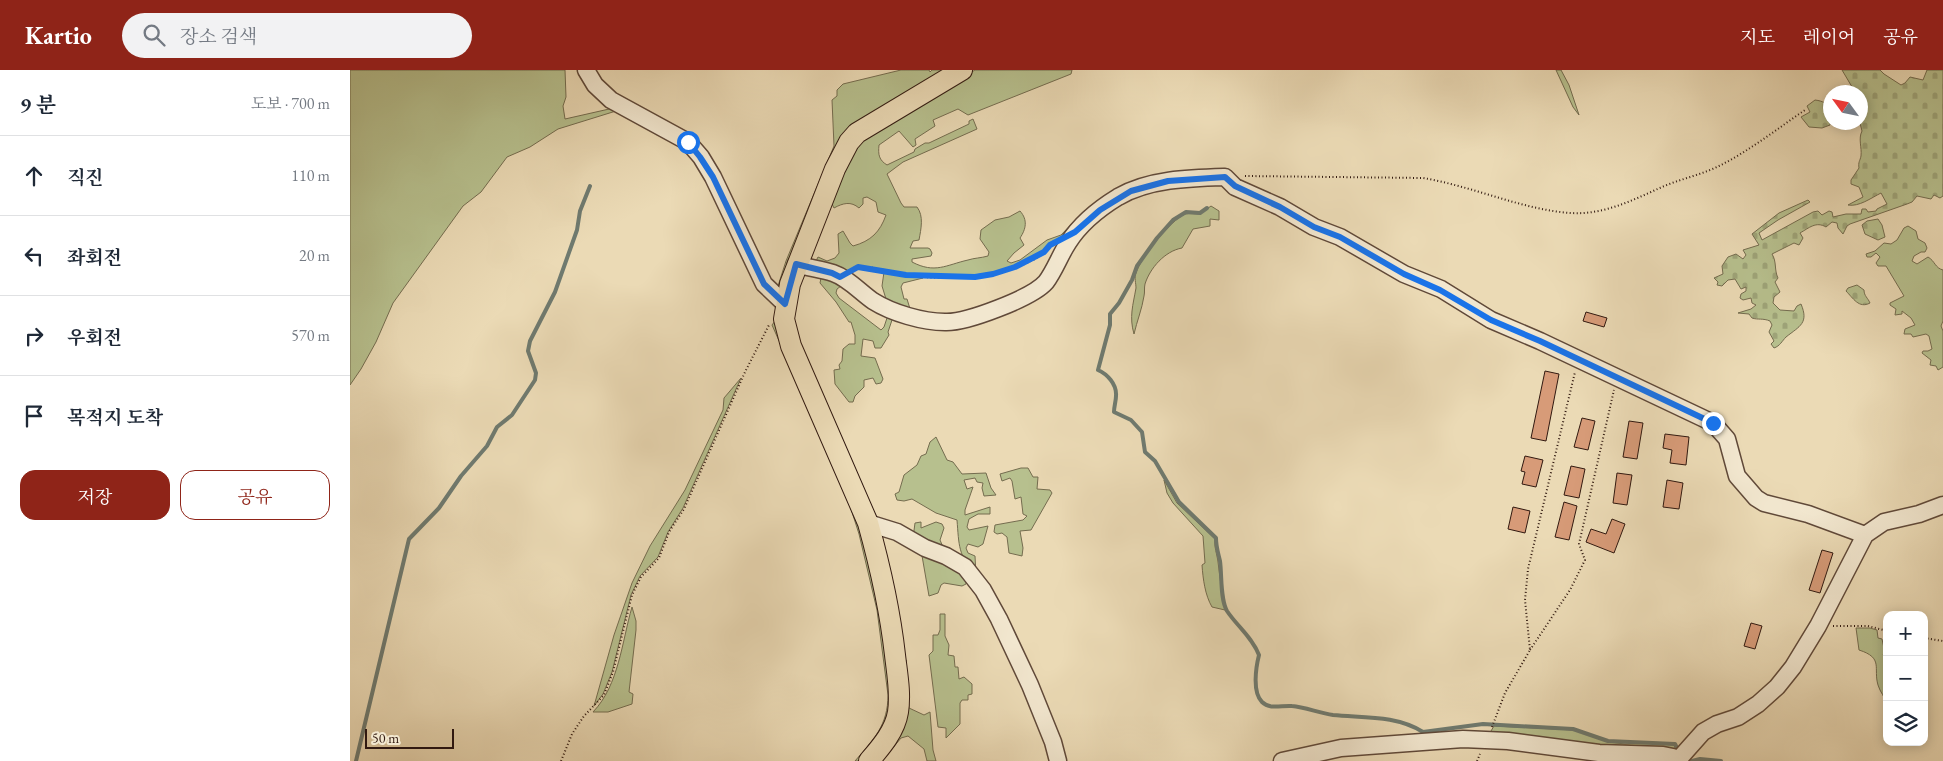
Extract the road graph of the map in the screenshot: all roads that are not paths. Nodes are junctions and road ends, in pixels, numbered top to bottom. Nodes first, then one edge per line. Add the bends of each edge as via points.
1 (586, 70) edge
2 (962, 70) edge
3 (796, 264) junction
4 (785, 304) junction
5 (1943, 505) edge
6 (868, 523) junction
7 (1865, 535) junction
8 (1678, 760) edge
9 (869, 761) edge
10 (1058, 761) edge
11 (1282, 761) edge

1 - 4 street via 610,100 688,142 695,150 713,177 764,284
2 - 3 main road via 857,133 849,142
3 - 4 main road
3 - 7 street via 832,273 875,302 915,317 944,322 972,318 1035,292 1052,273 1075,232 1118,198 1159,183 1225,177 1235,186 1340,237 1404,274 1446,292 1491,320 1713,423 1727,439 1737,476 1756,498
4 - 6 main road via 784,320 791,346
5 - 7 street via 1884,522
6 - 9 main road via 894,636 899,700 894,726
6 - 10 street via 897,532 965,567 999,619 1030,685
7 - 8 street via 1818,626 1777,687 1738,717 1703,732
8 - 11 street via 1663,755 1599,753 1463,739 1341,748

